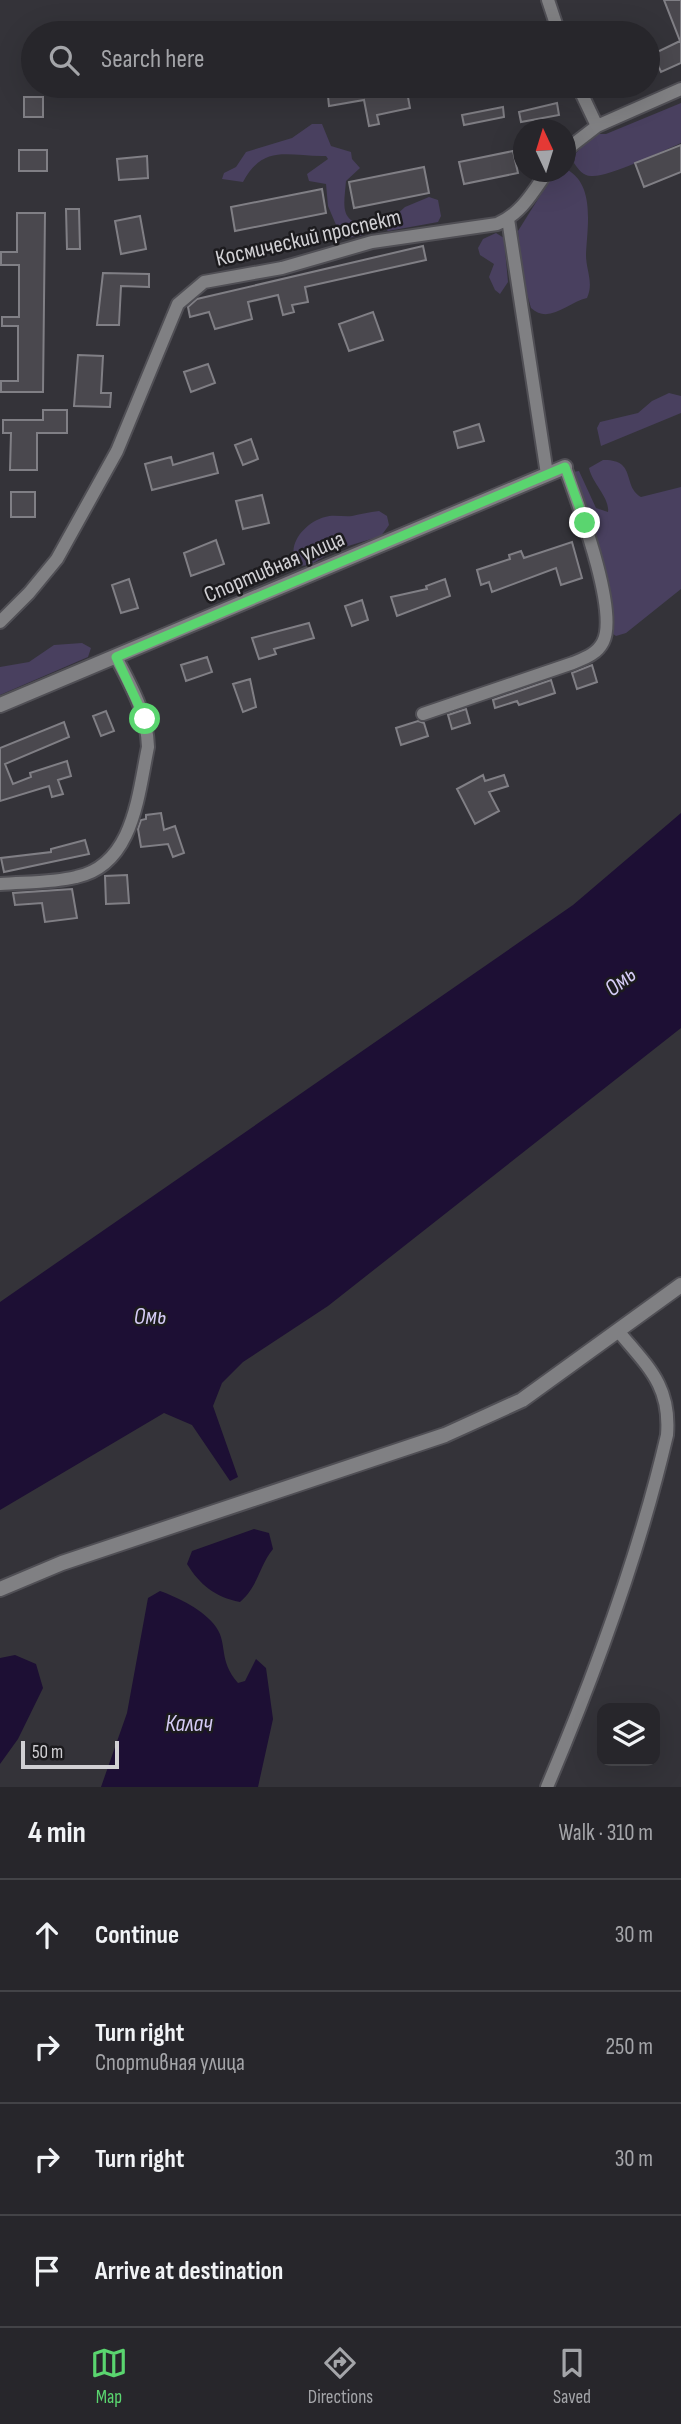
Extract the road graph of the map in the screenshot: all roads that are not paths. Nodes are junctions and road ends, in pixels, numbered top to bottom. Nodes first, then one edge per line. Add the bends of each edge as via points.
1 (548, 0) edge
2 (555, 21) edge
3 (681, 89) edge
4 (584, 98) edge
5 (597, 126) junction
6 (576, 142) edge
7 (540, 182) edge
8 (508, 219) junction
9 (565, 467) joint
10 (547, 474) junction
11 (0, 622) edge
12 (116, 657) junction
13 (0, 705) edge
14 (423, 714) dead end
15 (0, 884) edge
16 (681, 1285) edge
17 (619, 1332) junction
18 (0, 1590) edge
19 (547, 1787) edge

1 - 2 street
3 - 5 street
4 - 5 street
5 - 6 street
7 - 8 street
8 - 10 street
8 - 11 street, Космический проспект via 480,228 372,242 282,268 204,282 178,304 117,450 57,559
9 - 10 street, Спортивная улица
9 - 14 street via 605,602 605,639 592,655 573,663
10 - 12 street, Спортивная улица
12 - 13 street, Спортивная улица
12 - 15 street via 138,699 148,733 128,832 113,858 91,873
16 - 17 street
17 - 18 street via 522,1400 477,1422 62,1563
17 - 19 street via 665,1395 667,1435 584,1698

